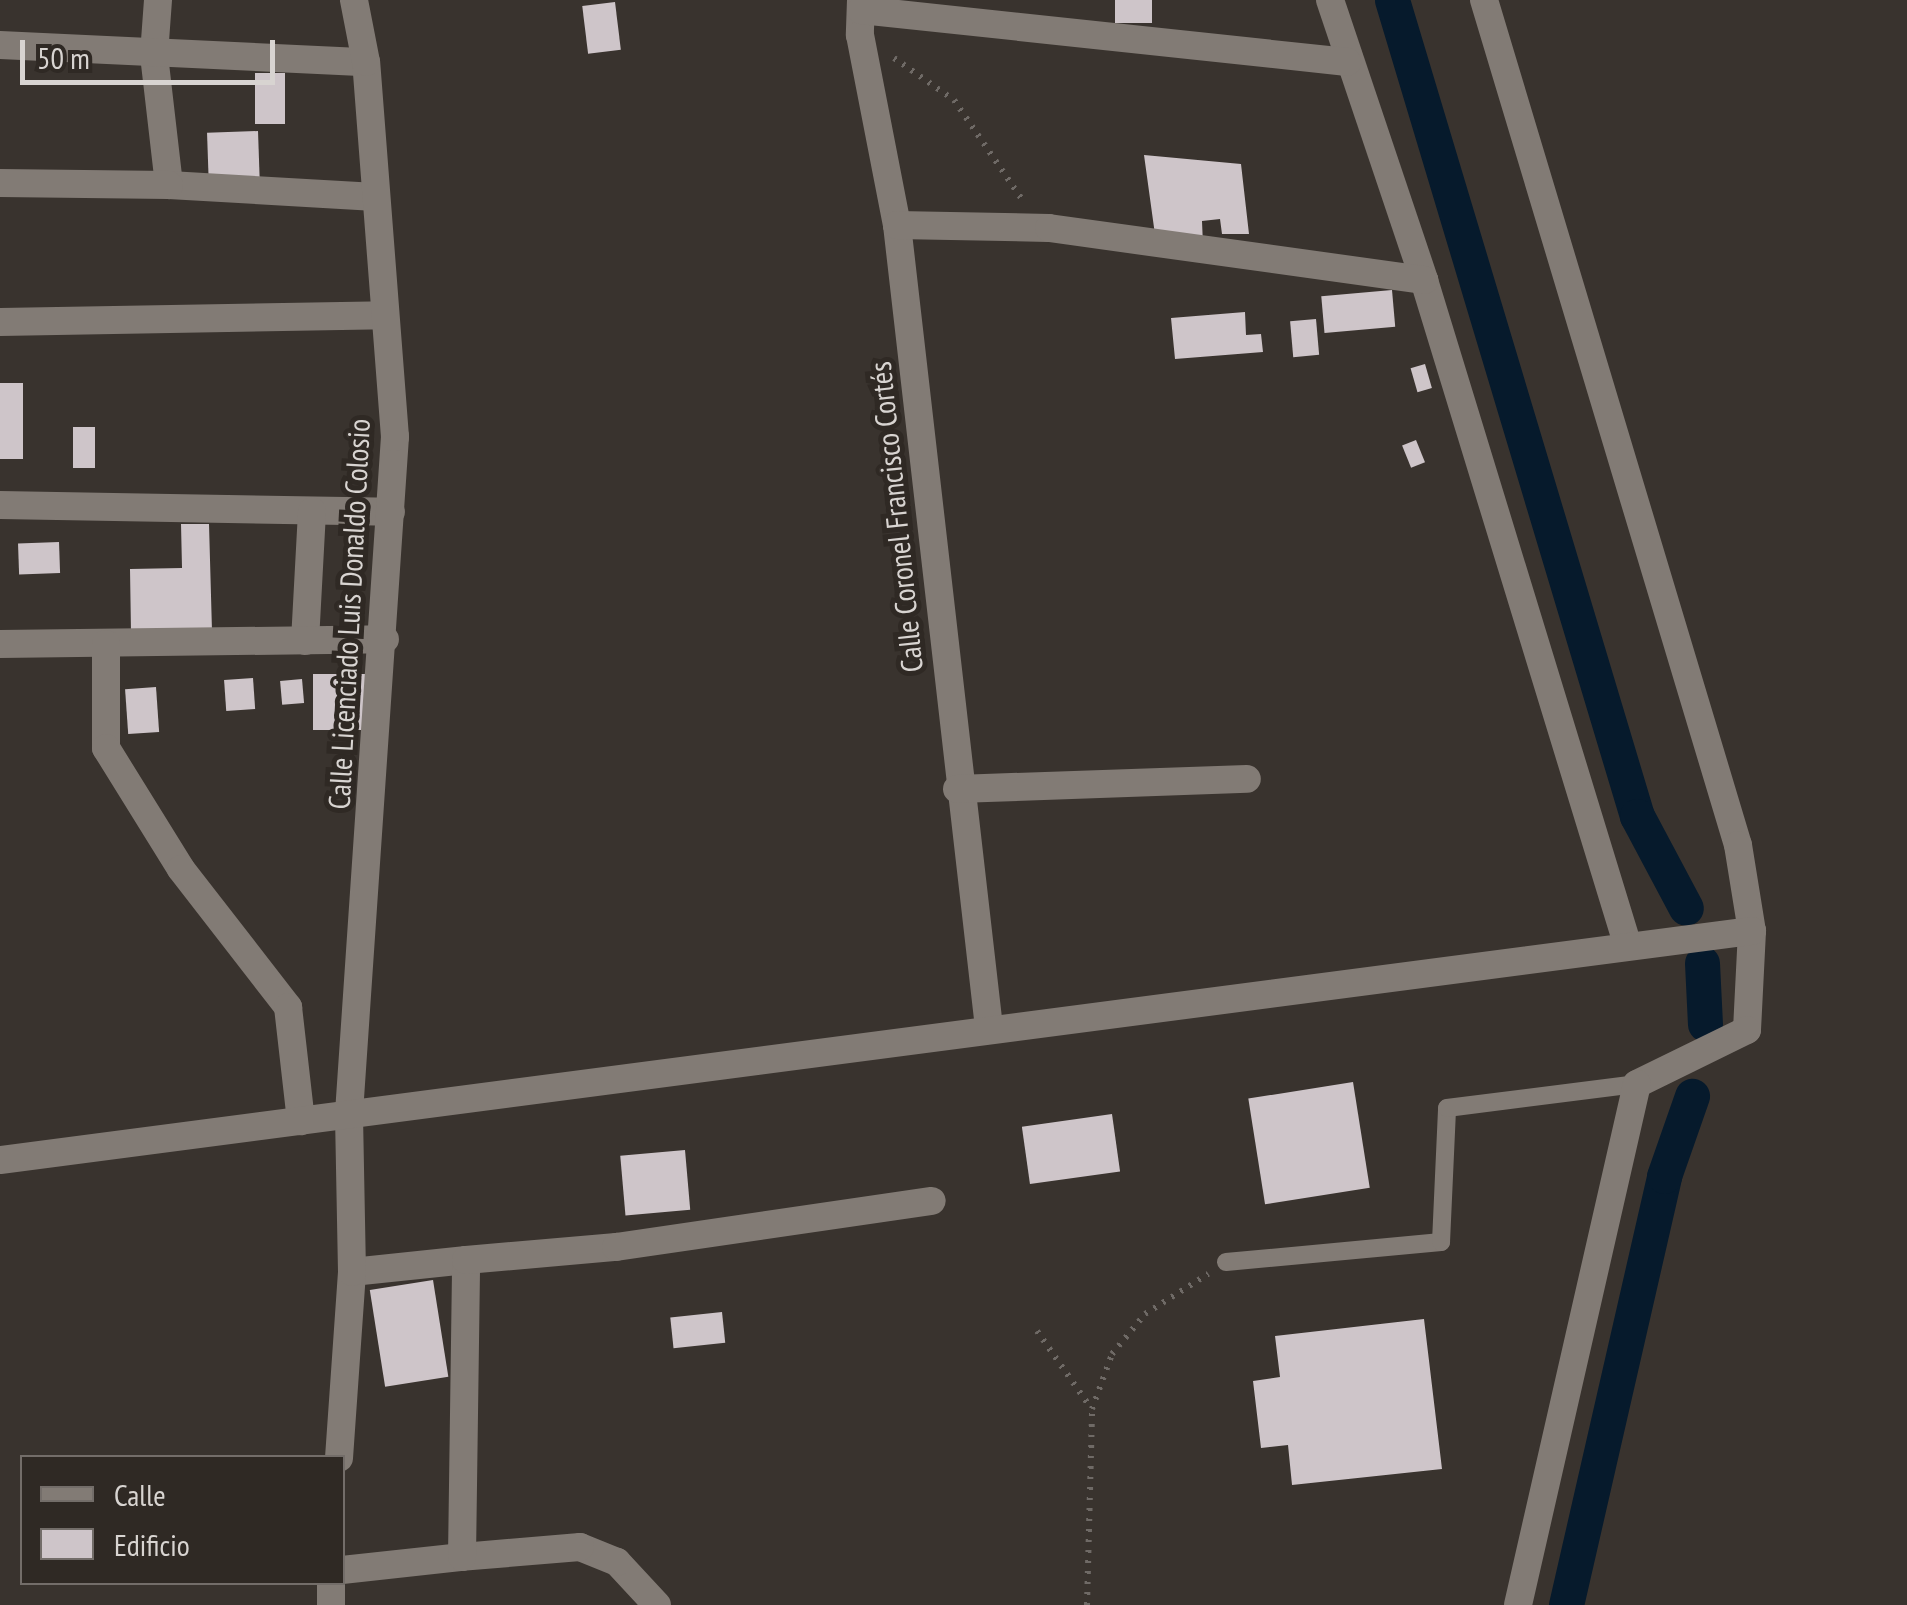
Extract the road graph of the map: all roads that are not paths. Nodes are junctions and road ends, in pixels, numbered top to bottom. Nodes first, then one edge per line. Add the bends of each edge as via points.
1 (158, 0) edge
2 (354, 0) edge
3 (1330, 0) edge
4 (1484, 0) edge
5 (860, 15) edge
6 (0, 45) edge
7 (154, 55) junction
8 (366, 62) junction
9 (1347, 62) junction
10 (0, 183) edge
11 (169, 185) junction
12 (376, 197) junction
13 (897, 225) junction
14 (1424, 280) junction
15 (385, 314) junction
16 (0, 322) edge
17 (0, 505) edge
18 (312, 511) junction
19 (391, 512) junction
20 (386, 640) junction
21 (305, 641) junction
22 (0, 644) edge
23 (106, 644) junction
24 (1247, 780) dead end
25 (958, 789) junction
26 (1752, 931) junction
27 (1627, 944) junction
28 (989, 1028) junction
29 (1636, 1084) junction
30 (348, 1112) junction
31 (301, 1121) junction
32 (0, 1160) edge
33 (932, 1200) dead end
34 (466, 1260) junction
35 (1226, 1262) road end
36 (352, 1272) junction
37 (339, 1455) edge
38 (462, 1557) junction
39 (345, 1570) edge
40 (657, 1605) edge
41 (1518, 1605) edge

1 - 7 street
2 - 8 street, Calle Licenciado Luis Donaldo Colosio
3 - 9 street
4 - 26 street via 1738,845
5 - 9 street
5 - 13 street, Calle Coronel Francisco Cortés
6 - 7 street
7 - 8 street
7 - 11 street
8 - 12 street, Calle Licenciado Luis Donaldo Colosio
9 - 14 street
10 - 11 street
11 - 12 street
12 - 15 street, Calle Licenciado Luis Donaldo Colosio
13 - 14 street via 1049,228
13 - 25 street, Calle Coronel Francisco Cortés
14 - 27 street
15 - 16 street
15 - 19 street, Calle Licenciado Luis Donaldo Colosio via 395,437
17 - 18 street
18 - 19 street
18 - 21 street
19 - 20 street, Calle Licenciado Luis Donaldo Colosio
20 - 21 street
20 - 30 street, Calle Licenciado Luis Donaldo Colosio
21 - 23 street
22 - 23 street
23 - 31 street via 106,748 180,868 288,1008
24 - 25 street
25 - 28 street, Calle Coronel Francisco Cortés
26 - 27 street
26 - 29 street via 1747,1030
27 - 28 street
28 - 30 street
29 - 35 lane via 1448,1108 1440,1242
29 - 41 street
30 - 31 street
30 - 36 street, Calle Licenciado Luis Donaldo Colosio
31 - 32 street
33 - 34 street via 616,1247
34 - 36 street
34 - 38 street
36 - 37 street, Calle Licenciado Luis Donaldo Colosio
38 - 39 street
38 - 40 street via 580,1547 617,1562

